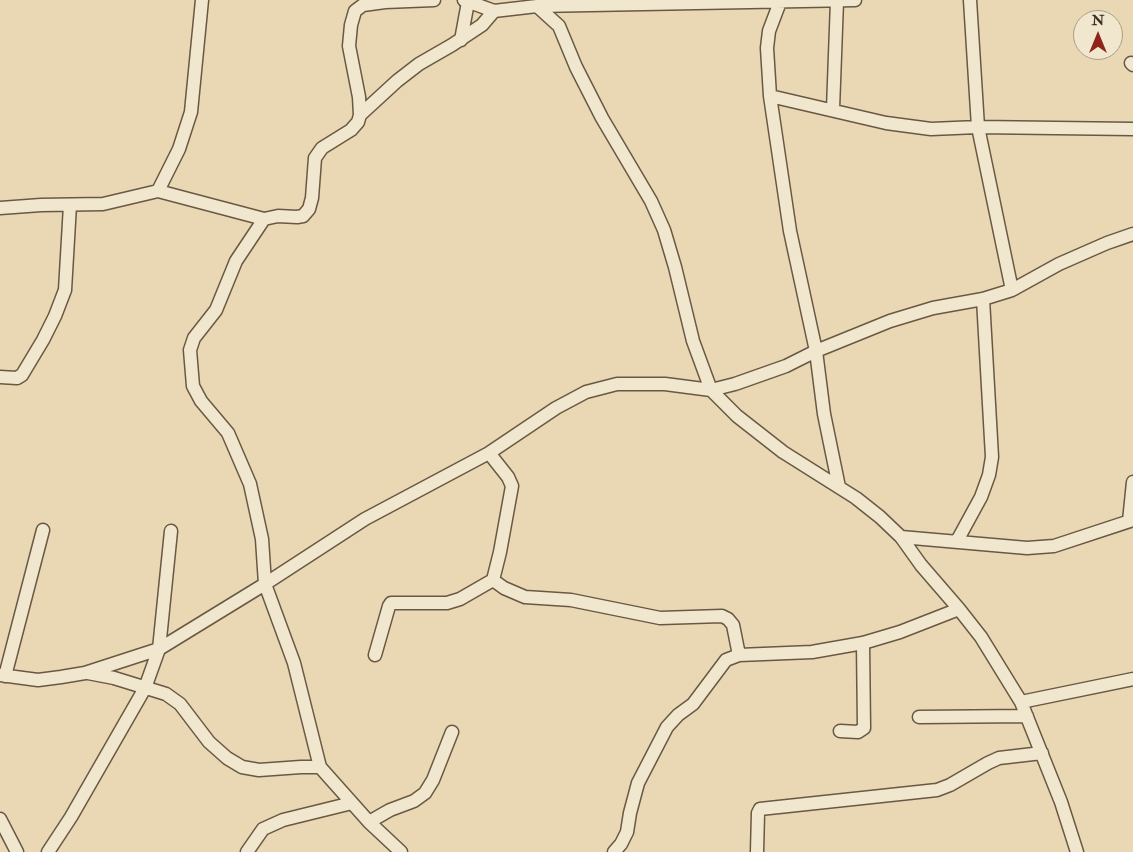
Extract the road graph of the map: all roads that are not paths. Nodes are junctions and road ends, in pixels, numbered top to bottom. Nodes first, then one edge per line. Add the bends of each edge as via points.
1 (202, 0) edge
2 (434, 0) edge
3 (837, 0) edge
4 (855, 0) edge
5 (970, 0) edge
6 (466, 1) edge
7 (780, 2) junction
8 (536, 6) junction
9 (566, 6) junction
10 (494, 11) junction
11 (558, 26) junction
12 (461, 40) junction
13 (770, 96) junction
14 (833, 109) junction
15 (360, 115) junction
16 (978, 127) junction
17 (1133, 129) edge
18 (158, 191) junction
19 (70, 205) junction
20 (0, 208) edge
21 (264, 219) junction
22 (1133, 234) edge
23 (1012, 290) junction
24 (984, 299) junction
25 (816, 351) junction
26 (0, 377) edge
27 (711, 390) junction
28 (489, 453) junction
29 (1133, 482) edge
30 (839, 487) junction
31 (1131, 520) edge
32 (43, 530) dead end
33 (171, 531) dead end
34 (901, 537) junction
35 (957, 541) junction
36 (493, 580) junction
37 (265, 584) junction
38 (959, 609) junction
39 (863, 643) junction
40 (159, 649) junction
41 (375, 655) dead end
42 (739, 655) junction
43 (85, 673) junction
44 (2, 676) edge
45 (1133, 678) edge
46 (145, 688) junction
47 (1021, 702) junction
48 (1027, 716) junction
49 (919, 717) dead end
50 (840, 731) dead end
51 (452, 732) dead end
52 (1042, 753) junction
53 (320, 767) junction
54 (352, 803) junction
55 (1, 822) edge
56 (369, 822) junction
57 (17, 852) edge
58 (48, 852) edge
59 (247, 852) edge
60 (401, 852) edge
61 (614, 852) edge
62 (758, 852) edge
63 (1077, 852) edge

1 - 18 street via 191,112 179,149
2 - 15 street via 363,5 356,11 349,46
3 - 4 street
3 - 7 street
3 - 14 street
5 - 16 street
6 - 10 street
6 - 12 street
7 - 9 street
7 - 13 street via 768,40
8 - 9 street
8 - 10 street
8 - 11 street
9 - 11 street
10 - 12 street via 482,25
11 - 27 street via 598,110 651,201 664,230 693,341
12 - 15 street via 419,64
13 - 14 street
13 - 25 street via 790,231
14 - 16 street via 886,123 931,129
15 - 21 street via 350,130 322,148 315,158 312,198 304,216
16 - 17 street
16 - 23 street
18 - 19 street via 104,204
18 - 21 street
19 - 20 street
19 - 26 street via 65,290 55,316 22,375 17,378
21 - 37 street via 236,261 216,310 194,338 190,350 193,386 228,432 250,484 262,539
22 - 23 street via 1059,264
23 - 24 street
24 - 25 street via 933,308 890,321
24 - 35 street via 992,457 990,475
25 - 27 street via 786,366
25 - 30 street via 824,414
27 - 28 street via 665,384 616,384 586,392
27 - 30 street via 737,416 783,452
28 - 36 street via 512,486
28 - 37 street via 365,519
29 - 31 street
30 - 34 street
31 - 35 street via 1054,546 1027,548
32 - 44 street
33 - 40 street
34 - 35 street
34 - 38 street
36 - 41 street via 447,603 392,603 388,606
36 - 42 street via 525,597 571,600 660,618 722,616 733,626
37 - 40 street
37 - 53 street via 294,663
38 - 39 street
38 - 47 street via 981,637
39 - 42 street via 812,652
39 - 50 street via 864,728 858,732
40 - 43 street
40 - 46 street
42 - 61 street via 726,660 693,704 667,727 638,783 627,832
43 - 44 street via 38,680
43 - 46 street
45 - 47 street
46 - 53 street via 166,694 180,704 209,742 242,767 259,770
46 - 58 street
47 - 48 street
48 - 49 street
48 - 52 street
51 - 56 street via 425,793
52 - 62 street via 999,758 937,790 760,809
52 - 63 street
53 - 54 street
54 - 56 street
54 - 59 street via 283,820 263,829
55 - 57 street
56 - 60 street

